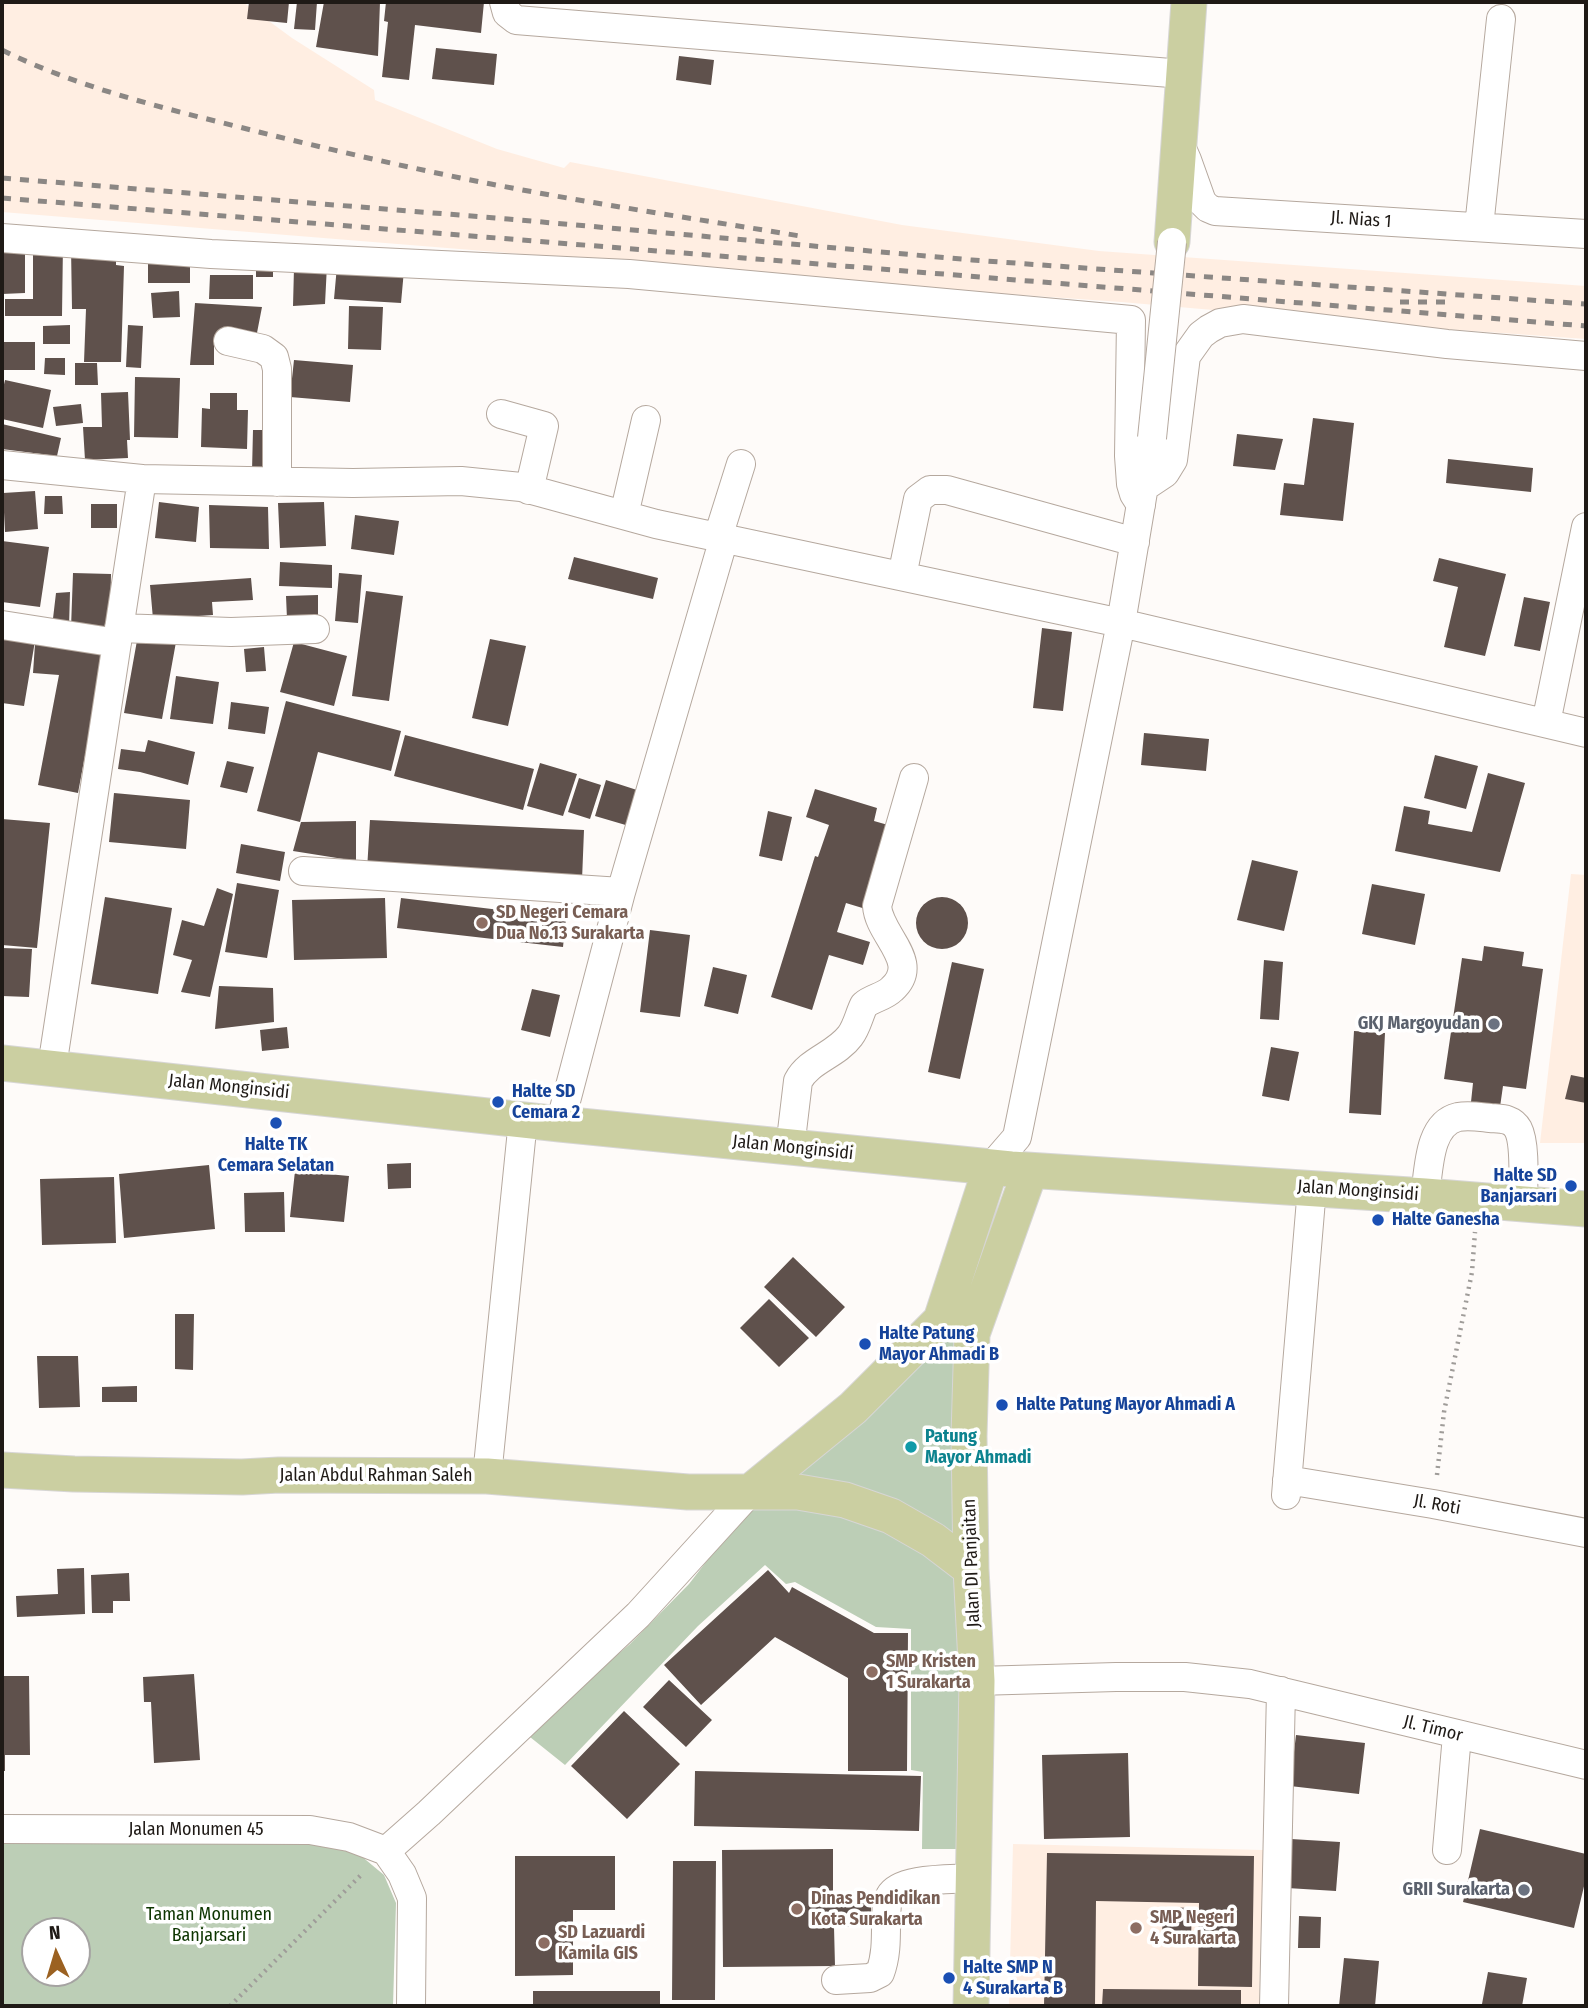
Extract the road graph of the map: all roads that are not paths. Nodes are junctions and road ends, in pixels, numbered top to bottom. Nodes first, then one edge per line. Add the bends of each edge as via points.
1 (505, 2) edge
2 (1189, 2) edge
3 (1501, 19) dead end
4 (1183, 74) junction
5 (1179, 142) junction
6 (1479, 227) junction
7 (1586, 234) edge
8 (2, 238) edge
9 (1172, 242) joint
10 (228, 341) dead end
11 (1586, 356) edge
12 (502, 414) dead end
13 (646, 420) dead end
14 (741, 464) dead end
15 (2, 465) edge
16 (142, 479) junction
17 (277, 482) junction
18 (529, 490) junction
19 (1143, 496) junction
20 (624, 515) junction
21 (1586, 527) edge
22 (721, 537) junction
23 (1135, 542) junction
24 (902, 576) junction
25 (1121, 623) junction
26 (2, 625) edge
27 (315, 629) dead end
28 (118, 636) junction
29 (1546, 723) junction
30 (1586, 733) edge
31 (914, 778) dead end
32 (303, 870) dead end
33 (621, 892) junction
34 (2, 1063) edge
35 (52, 1068) junction
36 (523, 1120) junction
37 (560, 1124) junction
38 (1017, 1138) junction
39 (790, 1147) junction
40 (991, 1167) junction
41 (1030, 1171) junction
42 (1312, 1188) junction
43 (1425, 1196) junction
44 (1523, 1204) junction
45 (1586, 1209) edge
46 (957, 1327) junction
47 (2, 1470) edge
48 (487, 1476) junction
49 (750, 1492) junction
50 (1586, 1533) edge
51 (971, 1569) junction
52 (977, 1681) junction
53 (1281, 1691) junction
54 (1457, 1735) junction
55 (1586, 1765) edge
56 (2, 1829) edge
57 (386, 1850) junction
58 (1447, 1850) dead end
59 (974, 1878) junction
60 (836, 1980) dead end
61 (411, 2006) edge
62 (971, 2006) edge
63 (1273, 2006) edge

1 - 4 street via 507,13 516,20
2 - 4 main road
3 - 6 street
4 - 5 main road
5 - 6 street, Jl. Nias 1 via 1202,202 1215,211
5 - 9 main road
6 - 7 street, Jl. Nias 1
8 - 19 street via 211,254 629,274 1131,320 1129,456 1134,494
9 - 19 street, bridge
10 - 17 street via 264,349 274,358
11 - 19 street via 1243,319 1220,323 1201,335 1186,356 1173,460
12 - 18 street via 544,426
13 - 20 street
14 - 22 street
15 - 16 street
16 - 17 street
16 - 28 street
17 - 18 street via 461,481
18 - 20 street
19 - 23 street
20 - 22 street
21 - 29 street
22 - 24 street
22 - 33 street
23 - 24 street via 947,490 930,491 918,499
23 - 25 street
24 - 25 street
25 - 29 street
25 - 38 street
26 - 28 street
27 - 28 street
28 - 35 street
29 - 30 street
31 - 39 street via 877,906 904,973 889,992 864,1005 841,1046 802,1074
32 - 33 street
33 - 37 street
34 - 35 main road, Jalan Monginsidi
35 - 36 main road, Jalan Monginsidi
36 - 37 main road, Jalan Monginsidi
36 - 48 street
37 - 39 main road, Jalan Monginsidi
38 - 40 street
38 - 41 street
39 - 40 main road, Jalan Monginsidi
40 - 41 main road, Jalan Monginsidi
40 - 46 main road
41 - 42 main road, Jalan Monginsidi
41 - 46 main road, Jalan DI Panjaitan
42 - 43 main road, Jalan Monginsidi
42 - 50 street, Jl. Roti via 1287,1487 1433,1504
43 - 44 main road, Jalan Monginsidi
43 - 44 street via 1436,1135 1448,1121 1467,1116 1503,1119 1517,1126
44 - 45 main road, Jalan Monginsidi
46 - 49 main road
46 - 51 main road, Jalan DI Panjaitan via 970,1436
47 - 48 main road, Jalan Abdul Rahman Saleh via 242,1477
48 - 49 main road, Jalan Abdul Rahman Saleh via 688,1492
49 - 51 main road, Jalan Abdul Rahman Saleh via 798,1492 845,1500 891,1516
49 - 57 street via 638,1615
51 - 52 main road, Jalan DI Panjaitan
52 - 53 street, Jl. Timor via 1185,1677
52 - 59 main road, Jalan DI Panjaitan
53 - 54 street, Jl. Timor
53 - 63 street
54 - 55 street, Jl. Timor
54 - 58 street
56 - 57 street, Jalan Monumen 45 via 310,1830
57 - 61 street via 412,1898
59 - 60 street via 897,1889 887,1904 885,1959 880,1973
59 - 62 main road, Jalan DI Panjaitan

